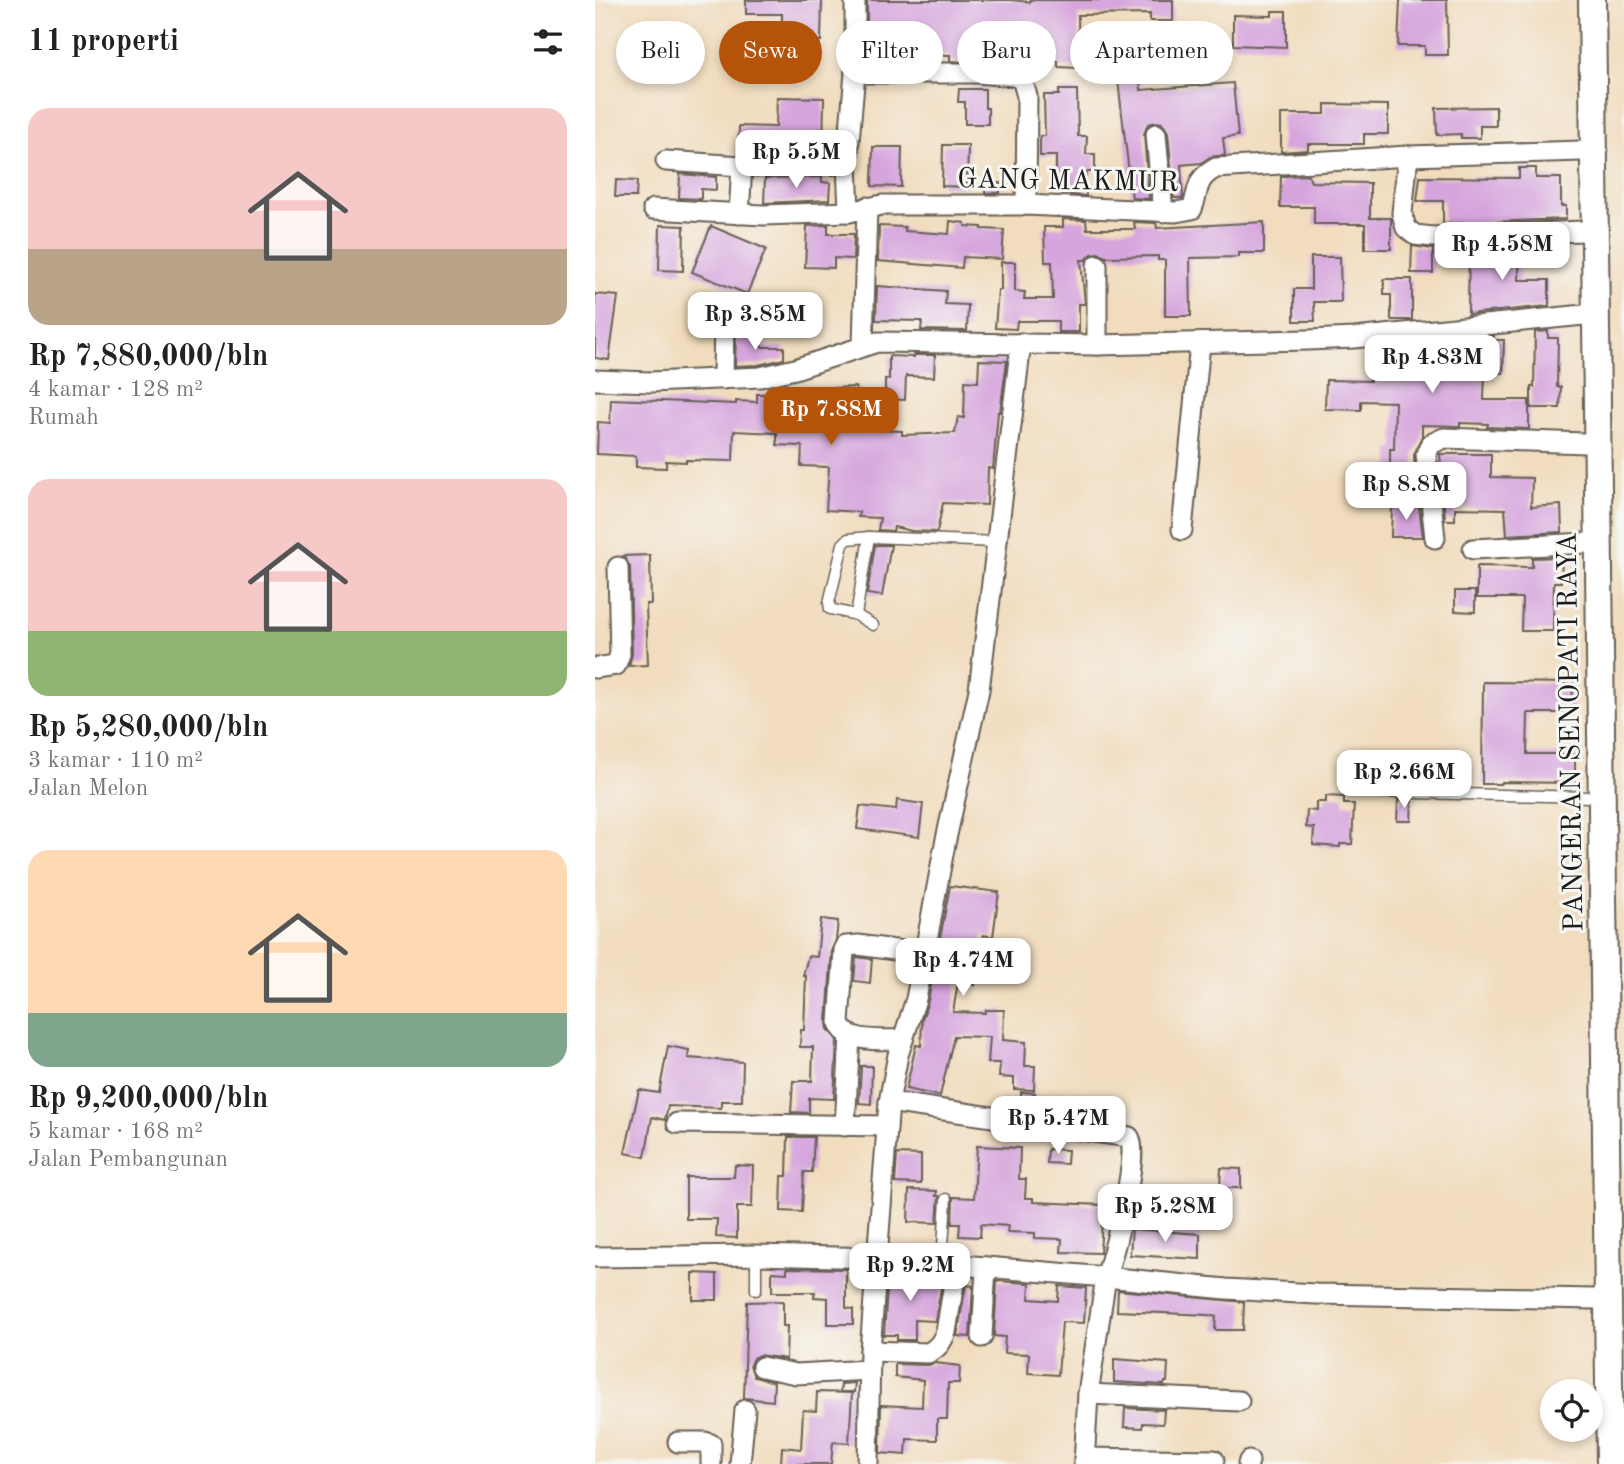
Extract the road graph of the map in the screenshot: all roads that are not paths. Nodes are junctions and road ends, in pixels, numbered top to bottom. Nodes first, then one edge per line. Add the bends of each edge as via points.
1 (855, 0) edge
2 (1580, 0) edge
3 (1592, 0) edge
4 (855, 21) edge
5 (943, 72) edge
6 (854, 84) edge
7 (1156, 134) dead end
8 (1582, 151) junction
9 (1408, 156) junction
10 (666, 161) dead end
11 (847, 164) junction
12 (742, 166) junction
13 (1026, 205) junction
14 (653, 209) dead end
15 (858, 210) junction
16 (1163, 212) junction
17 (739, 214) junction
18 (1583, 231) junction
19 (1097, 265) dead end
20 (724, 314) dead end
21 (1584, 314) junction
22 (1021, 343) junction
23 (1200, 343) junction
24 (863, 345) junction
25 (1097, 345) junction
26 (723, 379) junction
27 (595, 380) edge
28 (1585, 443) junction
29 (1182, 530) dead end
30 (869, 537) junction
31 (1435, 538) dead end
32 (998, 542) junction
33 (1586, 543) junction
34 (1473, 549) dead end
35 (618, 567) dead end
36 (856, 615) junction
37 (873, 625) dead end
38 (595, 668) edge
39 (1373, 792) dead end
40 (1589, 797) junction
41 (924, 954) junction
42 (850, 1036) junction
43 (903, 1040) junction
44 (890, 1102) junction
45 (677, 1123) dead end
46 (845, 1126) junction
47 (887, 1126) junction
48 (946, 1199) dead end
49 (756, 1255) junction
50 (595, 1257) edge
51 (877, 1258) junction
52 (949, 1264) junction
53 (986, 1267) junction
54 (1106, 1277) junction
55 (756, 1290) dead end
56 (1595, 1299) junction
57 (982, 1337) dead end
58 (870, 1361) junction
59 (762, 1367) dead end
60 (1088, 1394) junction
61 (1239, 1401) dead end
62 (745, 1410) dead end
63 (678, 1442) dead end
64 (1214, 1460) dead end
65 (1084, 1461) edge
66 (711, 1464) edge
67 (740, 1464) edge
68 (868, 1464) edge
69 (1597, 1464) edge
70 (1609, 1464) edge

1 - 4 street
2 - 8 street, PANGERAN SENOPATI RAYA
3 - 70 street, PANGERAN SENOPATI RAYA
5 - 13 street via 1022,79 1027,96
6 - 11 street
7 - 16 street
8 - 9 street, GANG MAKMUR
8 - 18 street, PANGERAN SENOPATI RAYA
9 - 16 street, GANG MAKMUR via 1216,167 1198,183 1192,209
9 - 18 street via 1402,213 1406,228 1416,235
10 - 12 street
11 - 12 street
11 - 15 street
12 - 17 street
13 - 15 street, GANG MAKMUR via 883,205
13 - 16 street, GANG MAKMUR
14 - 17 street, GANG MAKMUR
15 - 17 street, GANG MAKMUR
15 - 24 street
18 - 21 street, PANGERAN SENOPATI RAYA
19 - 25 street
20 - 26 street
21 - 23 street via 1354,338
21 - 28 street, PANGERAN SENOPATI RAYA
22 - 24 street via 900,341
22 - 25 street
22 - 32 street
23 - 25 street
23 - 29 street
24 - 26 street via 783,372
26 - 27 street
28 - 31 street via 1444,438 1431,444 1426,454
28 - 33 street, PANGERAN SENOPATI RAYA
30 - 32 lane
30 - 36 lane
30 - 36 lane via 848,539 843,544 829,603 836,611
32 - 41 street via 979,690
33 - 34 street
33 - 40 street, PANGERAN SENOPATI RAYA
35 - 38 street via 620,654 616,665
36 - 37 lane
39 - 40 lane
40 - 56 street, PANGERAN SENOPATI RAYA
41 - 42 street via 846,946 839,1023
41 - 43 street
42 - 43 street
42 - 46 street
43 - 44 street
44 - 47 street
44 - 54 street via 1129,1137 1133,1153 1125,1203
45 - 46 street
46 - 47 street
47 - 51 street
48 - 52 lane
49 - 50 street
49 - 51 street
49 - 55 lane
51 - 52 street
51 - 58 street
52 - 53 street
52 - 58 street via 943,1341 927,1353
53 - 54 street
53 - 57 street
54 - 56 street via 1316,1294
54 - 60 street
56 - 69 street, PANGERAN SENOPATI RAYA
58 - 59 street via 796,1374
58 - 68 street
60 - 61 street
60 - 65 street
62 - 67 street
63 - 66 street via 711,1444
64 - 65 street

